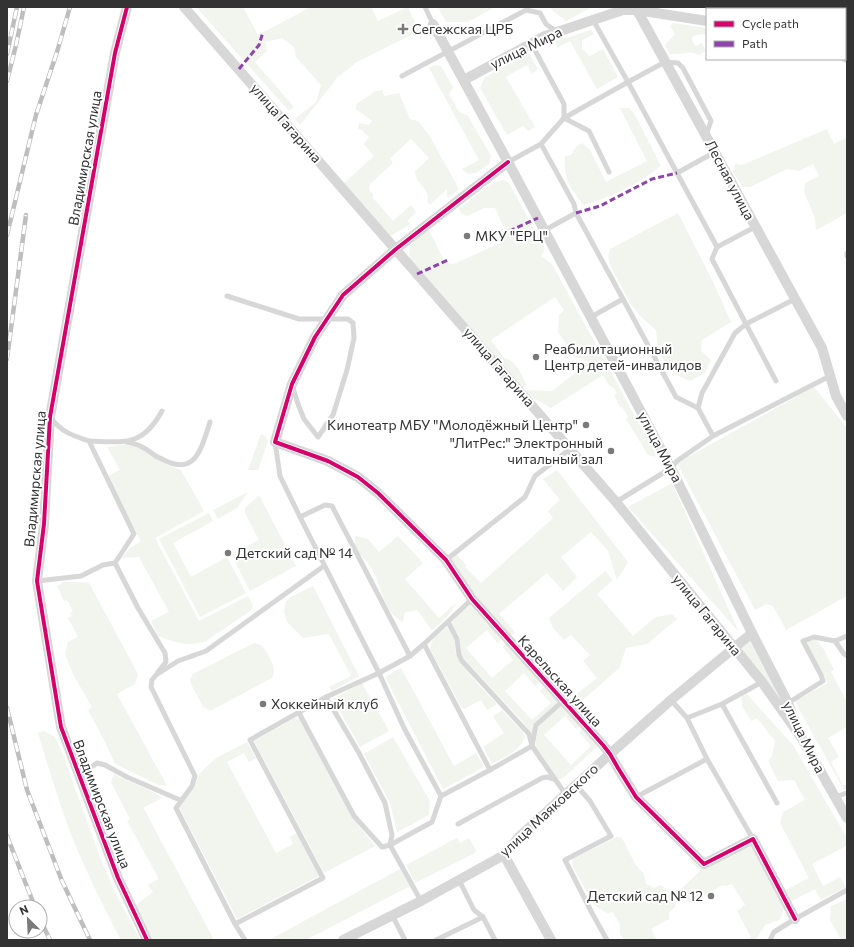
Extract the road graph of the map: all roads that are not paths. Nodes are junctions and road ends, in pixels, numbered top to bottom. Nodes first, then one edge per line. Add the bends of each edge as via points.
1 (127, 7) edge
2 (184, 7) edge
3 (425, 7) edge
4 (637, 10) junction
5 (593, 20) junction
6 (706, 21) edge
7 (433, 24) joint
8 (557, 32) junction
9 (531, 43) junction
10 (448, 51) junction
11 (665, 62) junction
12 (402, 76) dead end
13 (464, 80) junction
14 (628, 82) junction
15 (564, 118) junction
16 (541, 144) junction
17 (715, 152) junction
18 (508, 162) junction
19 (609, 172) dead end
20 (677, 172) junction
21 (576, 213) junction
22 (755, 227) junction
23 (545, 230) junction
24 (717, 247) junction
25 (396, 250) junction
26 (227, 296) dead end
27 (623, 299) junction
28 (795, 299) junction
29 (591, 317) junction
30 (327, 320) junction
31 (746, 324) junction
32 (830, 376) junction
33 (776, 381) dead end
34 (292, 384) junction
35 (698, 408) junction
36 (162, 411) dead end
37 (847, 416) edge
38 (50, 417) junction
39 (210, 422) dead end
40 (713, 436) junction
41 (89, 441) junction
42 (127, 442) junction
43 (275, 442) junction
44 (570, 449) junction
45 (671, 468) junction
46 (616, 502) junction
47 (300, 517) junction
48 (446, 560) junction
49 (115, 563) junction
50 (324, 566) junction
51 (37, 581) junction
52 (472, 599) junction
53 (448, 622) junction
54 (752, 633) junction
55 (847, 636) edge
56 (835, 641) junction
57 (424, 644) junction
58 (734, 648) junction
59 (410, 656) junction
60 (847, 656) edge
61 (379, 673) junction
62 (156, 675) junction
63 (762, 682) junction
64 (326, 697) junction
65 (672, 700) junction
66 (563, 701) junction
67 (788, 703) junction
68 (722, 704) junction
69 (299, 713) junction
70 (687, 718) junction
71 (801, 737) junction
72 (532, 746) junction
73 (610, 754) junction
74 (707, 759) junction
75 (490, 770) junction
76 (79, 776) junction
77 (554, 780) junction
78 (576, 785) junction
79 (847, 793) edge
80 (566, 795) junction
81 (441, 796) junction
82 (835, 796) junction
83 (636, 797) junction
84 (180, 800) junction
85 (777, 803) dead end
86 (847, 818) edge
87 (458, 824) dead end
88 (753, 839) junction
89 (390, 845) junction
90 (504, 854) junction
91 (459, 880) junction
92 (847, 890) edge
93 (421, 900) junction
94 (392, 915) junction
95 (483, 916) junction
96 (795, 919) junction
97 (236, 924) junction
98 (147, 940) edge
99 (245, 940) edge
100 (343, 940) edge
101 (404, 940) edge
102 (436, 940) edge
103 (495, 940) edge
104 (551, 940) edge
105 (607, 940) edge
106 (770, 940) edge

1 - 38 street, Владимирская улица via 115,53
2 - 25 street, улица Гагарина
3 - 7 lane
4 - 5 street, улица Мира via 623,10
4 - 6 street
4 - 11 street, Лесная улица
5 - 8 street, улица Мира
5 - 14 lane
7 - 10 street, улица Мира
8 - 9 street, улица Мира
8 - 10 lane via 546,24 540,13 526,10
9 - 13 street, улица Мира
9 - 15 lane via 564,104
10 - 12 lane
10 - 13 street, улица Мира
11 - 14 lane
11 - 17 street, Лесная улица
13 - 18 street, улица Мира
14 - 15 lane
14 - 20 lane
15 - 16 lane
15 - 19 lane via 589,131
16 - 18 lane
16 - 21 lane via 574,204
17 - 20 lane
17 - 22 street, Лесная улица
18 - 23 street, улица Мира
18 - 25 street
20 - 24 lane
21 - 23 lane
21 - 27 lane
22 - 24 lane
22 - 28 street, Лесная улица
23 - 29 street, улица Мира
24 - 31 lane via 712,259
25 - 30 street via 343,295
25 - 44 street, улица Гагарина
26 - 30 lane via 300,319
27 - 29 lane
27 - 35 lane via 676,397
28 - 31 lane
28 - 32 street, Лесная улица via 822,348
29 - 45 street, улица Мира
30 - 34 street via 315,337
30 - 34 lane via 348,319 353,323 354,338 333,415 318,437 304,419
31 - 33 lane
31 - 35 lane via 735,333 702,393
32 - 37 street, Лесная улица via 836,396
32 - 40 lane
34 - 43 street
35 - 40 lane
36 - 42 lane via 155,423 142,436
38 - 41 lane via 69,434
38 - 51 street, Владимирская улица via 44,524
39 - 42 lane via 199,454 188,464 165,461 145,448
40 - 45 lane via 676,461
41 - 42 lane
41 - 49 lane via 134,534
43 - 47 lane via 280,476
43 - 48 street, Карельская улица via 328,461 358,477 378,493
44 - 46 street, улица Гагарина
44 - 48 lane via 535,476 525,497
45 - 46 lane
45 - 54 street, улица Мира
46 - 58 street, улица Гагарина
47 - 50 lane
47 - 59 lane via 325,506 332,506
48 - 52 street, Карельская улица
49 - 51 lane via 103,565 81,576
49 - 62 lane via 165,653 166,662
50 - 61 lane
50 - 62 lane via 206,651 178,661
51 - 76 street, Владимирская улица via 61,727
52 - 53 lane
52 - 66 street, Карельская улица
53 - 57 lane
53 - 72 lane via 457,639 462,661 520,722 529,734
54 - 58 street, улица Маяковского
54 - 67 street, улица Мира
55 - 56 lane
56 - 60 lane
56 - 67 lane via 814,637 803,641 823,682
57 - 59 lane
57 - 75 lane
58 - 63 street, улица Гагарина
58 - 65 street, улица Маяковского
59 - 61 lane
61 - 64 lane
61 - 81 lane via 404,728
62 - 84 lane via 151,687 195,776 192,786
63 - 68 lane
63 - 71 street, улица Гагарина
64 - 69 lane
64 - 89 lane via 385,803 392,835
65 - 70 lane
65 - 73 street, улица Маяковского
66 - 72 lane via 536,725
66 - 73 street, Карельская улица
67 - 71 street, улица Мира
68 - 70 lane
68 - 85 lane
69 - 89 lane via 354,816 382,847
69 - 97 lane via 250,740 323,878
70 - 74 lane
71 - 82 street, улица Мира
72 - 75 lane
72 - 77 lane
73 - 78 street, улица Маяковского
73 - 83 street, Карельская улица
74 - 83 lane
74 - 88 lane
75 - 81 lane
76 - 84 lane via 97,763
76 - 98 street, Владимирская улица via 118,878
77 - 80 lane
77 - 87 lane via 542,778
78 - 80 street, улица Маяковского
78 - 105 lane via 590,801 611,836 565,860
79 - 82 lane
80 - 90 street, улица Маяковского
81 - 89 lane via 432,822
82 - 86 street, улица Мира
83 - 88 street, Карельская улица via 704,864
84 - 97 lane via 176,808
88 - 96 street
89 - 93 lane
90 - 91 street, улица Маяковского
90 - 104 street
91 - 93 street, улица Маяковского
91 - 95 lane via 474,910
92 - 96 lane
93 - 94 street, улица Маяковского
94 - 100 street, улица Маяковского
94 - 101 lane
95 - 102 lane
95 - 103 lane
96 - 106 lane via 774,932
97 - 99 lane

